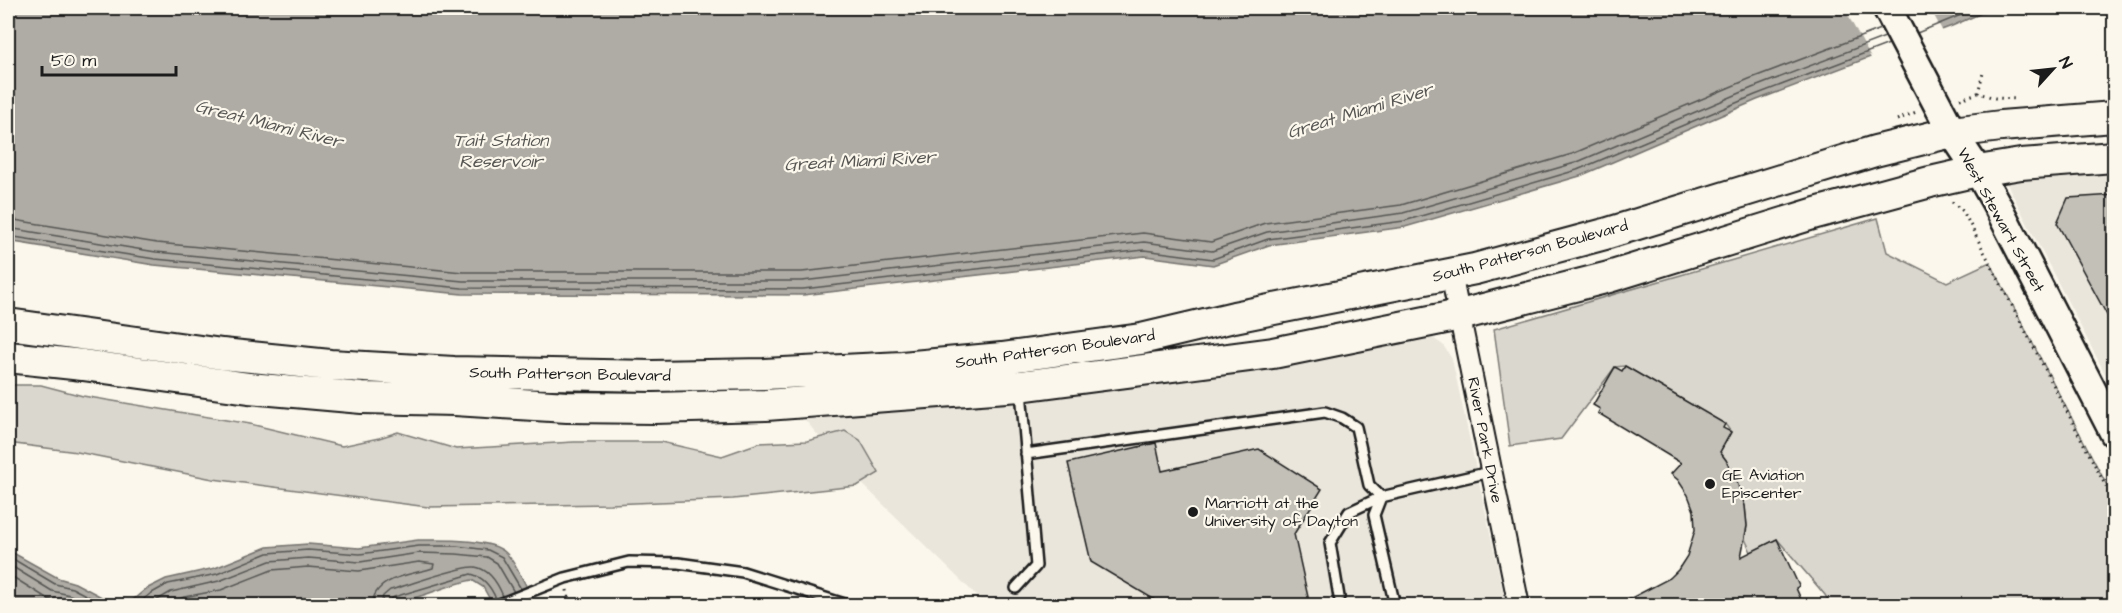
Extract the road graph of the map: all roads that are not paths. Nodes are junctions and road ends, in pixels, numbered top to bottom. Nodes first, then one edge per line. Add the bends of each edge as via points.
1 (1887, 8) edge
2 (2115, 117) edge
3 (1952, 132) junction
4 (2115, 157) edge
5 (1978, 171) junction
6 (1451, 274) junction
7 (1461, 315) junction
8 (8, 324) edge
9 (8, 357) edge
10 (1028, 380) junction
11 (2115, 433) edge
12 (1026, 454) junction
13 (1490, 472) junction
14 (1382, 496) junction
15 (1016, 588) dead end
16 (1339, 597) dead end
17 (494, 606) edge
18 (851, 606) edge
19 (1395, 606) edge
20 (1519, 606) edge

1 - 3 main road, West Stewart Street
2 - 3 main road, South Patterson Boulevard
3 - 5 main road, West Stewart Street
3 - 6 main road, South Patterson Boulevard via 1818,168 1605,234
4 - 5 main road, South Patterson Boulevard
5 - 7 main road, South Patterson Boulevard via 1816,213 1609,277
5 - 11 main road, West Stewart Street
6 - 7 street, River Park Drive
6 - 8 main road, South Patterson Boulevard via 1061,356 764,374 651,376 330,365
7 - 10 main road, South Patterson Boulevard via 1273,353
7 - 13 street, River Park Drive
9 - 10 main road, South Patterson Boulevard via 249,388 362,398 567,407 766,405
10 - 12 lane
12 - 14 lane via 1325,412 1356,427 1369,485
12 - 15 lane via 1036,566
13 - 14 lane
13 - 20 street, River Park Drive
14 - 16 lane via 1349,512 1330,543
14 - 19 lane via 1374,515
17 - 18 lane via 565,578 629,562 678,563 743,572

